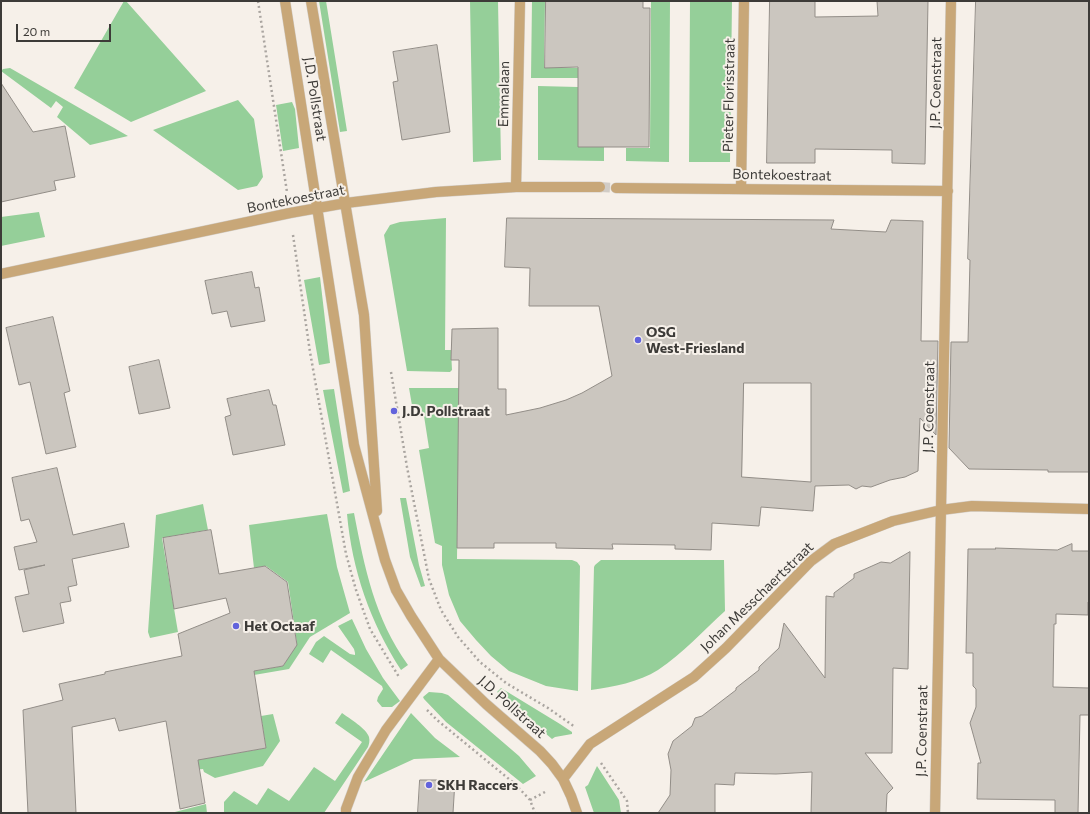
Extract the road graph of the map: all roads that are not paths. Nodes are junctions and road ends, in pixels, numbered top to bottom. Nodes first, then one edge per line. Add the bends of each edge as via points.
1 (285, 1) edge
2 (311, 1) edge
3 (520, 1) edge
4 (744, 1) edge
5 (951, 1) edge
6 (516, 187) junction
7 (600, 188) tunnel mouth
8 (616, 188) tunnel mouth
9 (741, 189) junction
10 (948, 191) junction
11 (346, 203) junction
12 (317, 208) junction
13 (1, 274) edge
14 (1089, 509) edge
15 (941, 510) junction
16 (378, 531) junction
17 (439, 659) junction
18 (562, 779) junction
19 (346, 813) edge
20 (577, 813) edge
21 (935, 813) edge

1 - 12 street, J.D. Pollstraat
2 - 11 street, J.D. Pollstraat
3 - 6 street, Emmalaan
4 - 9 street, Pieter Florisstraat
5 - 10 street, J.P. Coenstraat
6 - 7 street, Bontekoestraat
6 - 11 street, Bontekoestraat via 436,192
8 - 9 street, Bontekoestraat
9 - 10 street, Bontekoestraat
10 - 15 street, J.P. Coenstraat
11 - 12 street, Bontekoestraat
11 - 16 street, J.D. Pollstraat via 364,315
12 - 13 street, Bontekoestraat
12 - 16 street, J.D. Pollstraat via 354,445
14 - 15 street, Johan Messchaertstraat via 972,506
15 - 18 street, Johan Messchaertstraat via 893,521 834,544 811,561 694,677 590,744
15 - 21 street, J.P. Coenstraat
16 - 17 street, J.D. Pollstraat via 396,590
17 - 18 street, J.D. Pollstraat via 540,751
17 - 19 street via 386,730 358,777
18 - 20 street

